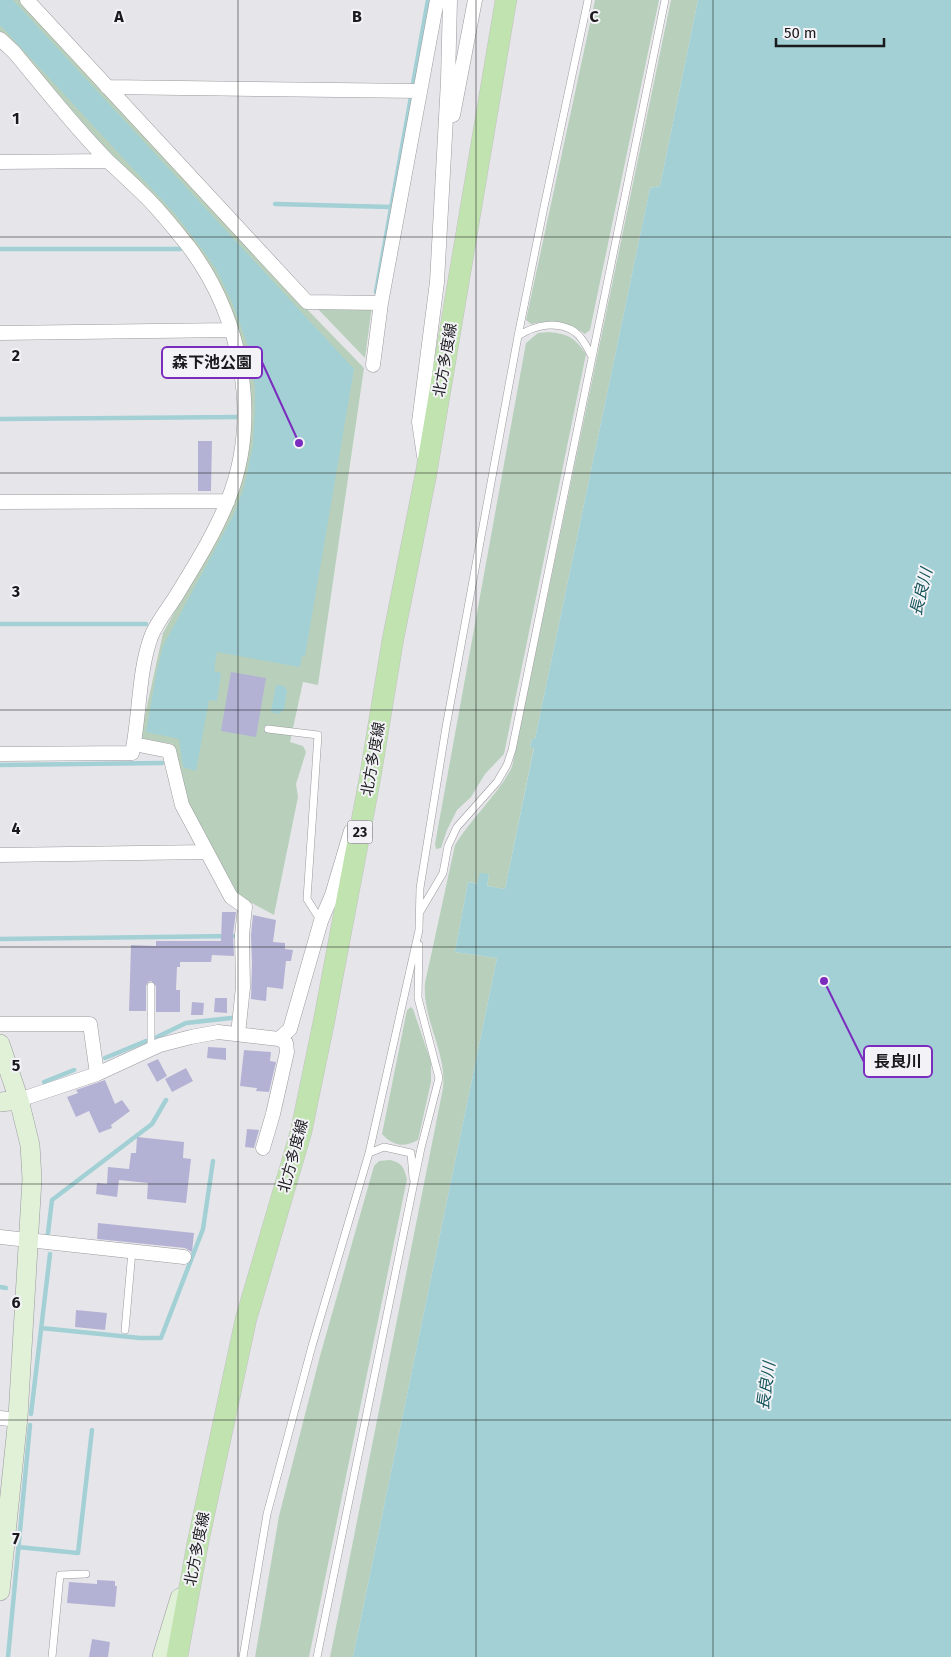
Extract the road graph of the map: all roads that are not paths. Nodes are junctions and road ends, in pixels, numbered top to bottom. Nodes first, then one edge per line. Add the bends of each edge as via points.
1 (27, 0) edge
2 (437, 0) edge
3 (450, 0) edge
4 (475, 0) edge
5 (506, 0) edge
6 (588, 0) edge
7 (665, 0) edge
8 (0, 39) edge
9 (107, 88) junction
10 (420, 91) junction
11 (444, 155) junction
12 (108, 161) junction
13 (0, 162) edge
14 (381, 303) junction
15 (231, 330) junction
16 (0, 333) edge
17 (518, 336) junction
18 (591, 355) junction
19 (373, 365) dead end
20 (426, 474) junction
21 (228, 501) junction
22 (0, 502) edge
23 (268, 729) dead end
24 (134, 744) junction
25 (0, 754) edge
26 (370, 778) junction
27 (207, 852) junction
28 (0, 855) edge
29 (420, 912) junction
30 (322, 921) junction
31 (420, 930) junction
32 (151, 986) dead end
33 (0, 1024) edge
34 (238, 1034) junction
35 (279, 1039) junction
36 (0, 1044) edge
37 (151, 1050) junction
38 (97, 1074) junction
39 (19, 1100) junction
40 (0, 1102) edge
41 (263, 1148) dead end
42 (369, 1153) junction
43 (413, 1188) junction
44 (0, 1237) edge
45 (27, 1240) junction
46 (132, 1251) junction
47 (184, 1257) dead end
48 (125, 1330) dead end
49 (9, 1419) edge
50 (198, 1542) junction
51 (86, 1574) dead end
52 (0, 1591) edge
53 (52, 1657) edge
54 (162, 1657) edge
55 (177, 1657) edge
56 (243, 1657) edge
57 (317, 1657) edge

1 - 9 street
2 - 10 street
3 - 11 street
4 - 11 street
5 - 20 main road, 北方多度線 / 23
6 - 17 lane
7 - 18 lane
8 - 12 street
9 - 10 street
9 - 14 street via 306,302
10 - 14 street
11 - 20 street via 436,291 419,422
12 - 13 street
12 - 15 street via 149,200 190,248 214,287
14 - 19 street
15 - 16 street
15 - 21 street via 238,351 243,419 240,457
17 - 18 lane via 530,328 559,326 576,333
17 - 29 lane via 446,727 420,888
18 - 29 lane via 512,750 497,782 457,827 448,846 443,873
20 - 26 main road, 北方多度線 / 23 via 393,639
21 - 22 street
21 - 24 street via 196,564 151,636
23 - 30 lane via 318,735 307,899
24 - 25 street via 132,753
24 - 27 street via 169,751 182,805
26 - 30 street
26 - 50 main road, 北方多度線 / 23 via 301,1132 246,1318
27 - 28 street
27 - 34 street via 231,897 245,907
29 - 31 lane
30 - 35 street via 290,1029
31 - 42 lane
31 - 43 lane via 418,998 439,1078
32 - 37 lane
33 - 38 street via 90,1024
34 - 35 street
34 - 37 street via 218,1032
35 - 41 street via 286,1043 287,1052
36 - 39 street
37 - 38 street
38 - 39 street
39 - 40 street
39 - 45 street via 30,1145 32,1179
42 - 43 lane via 384,1147 412,1153
42 - 56 lane via 267,1514
43 - 57 lane
44 - 45 street
45 - 46 street
45 - 49 street
46 - 47 street
46 - 48 lane
49 - 52 street
50 - 54 street
50 - 55 main road, 北方多度線 / 23
51 - 53 lane via 60,1575

